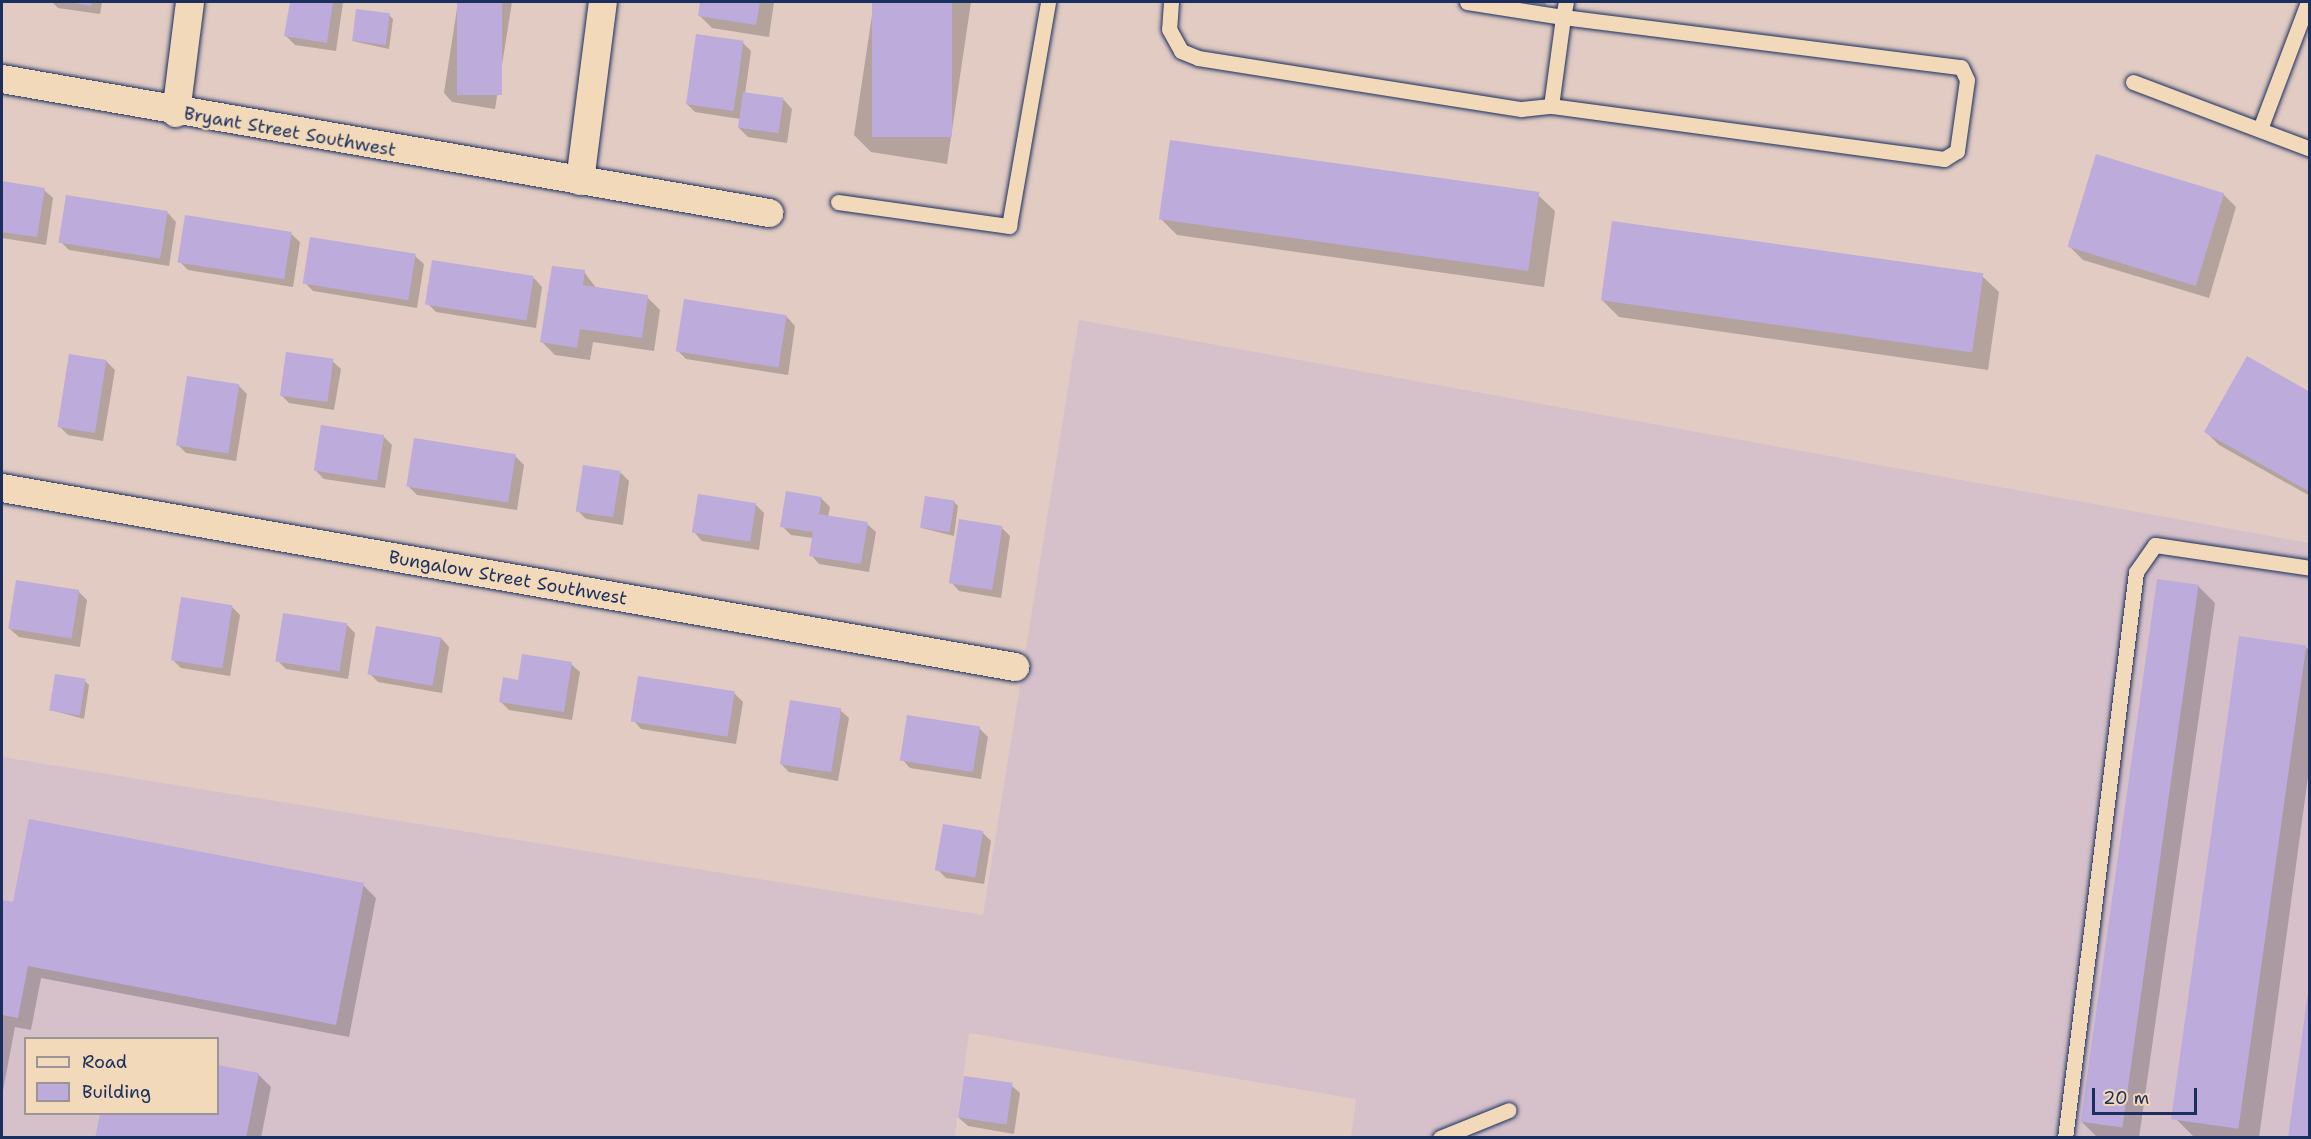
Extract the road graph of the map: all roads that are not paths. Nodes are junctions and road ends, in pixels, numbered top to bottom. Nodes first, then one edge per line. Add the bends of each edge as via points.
1 (190, 2) edge
2 (603, 2) edge
3 (1048, 2) edge
4 (1171, 2) edge
5 (1467, 2) edge
6 (2308, 2) edge
7 (1565, 9) edge
8 (2, 79) edge
9 (2133, 82) dead end
10 (1551, 106) junction
11 (176, 113) junction
12 (2260, 129) junction
13 (2310, 149) edge
14 (580, 181) junction
15 (838, 202) dead end
16 (769, 213) dead end
17 (2, 488) edge
18 (2310, 568) edge
19 (1015, 667) dead end
20 (1509, 1110) dead end
21 (1440, 1137) edge
22 (2065, 1137) edge

1 - 11 street
2 - 14 street
3 - 15 lane via 1010,226
4 - 10 lane via 1169,29 1181,51 1198,58 1521,109
5 - 7 lane
6 - 12 lane
7 - 10 lane
7 - 10 lane via 1961,67 1967,80 1958,151 1944,159
8 - 11 street, Bryant Street Southwest
9 - 12 lane
11 - 14 street, Bryant Street Southwest
12 - 13 lane
14 - 16 street, Bryant Street Southwest
17 - 19 street, Bungalow Street Southwest
18 - 22 lane via 2155,545 2136,572
20 - 21 lane

